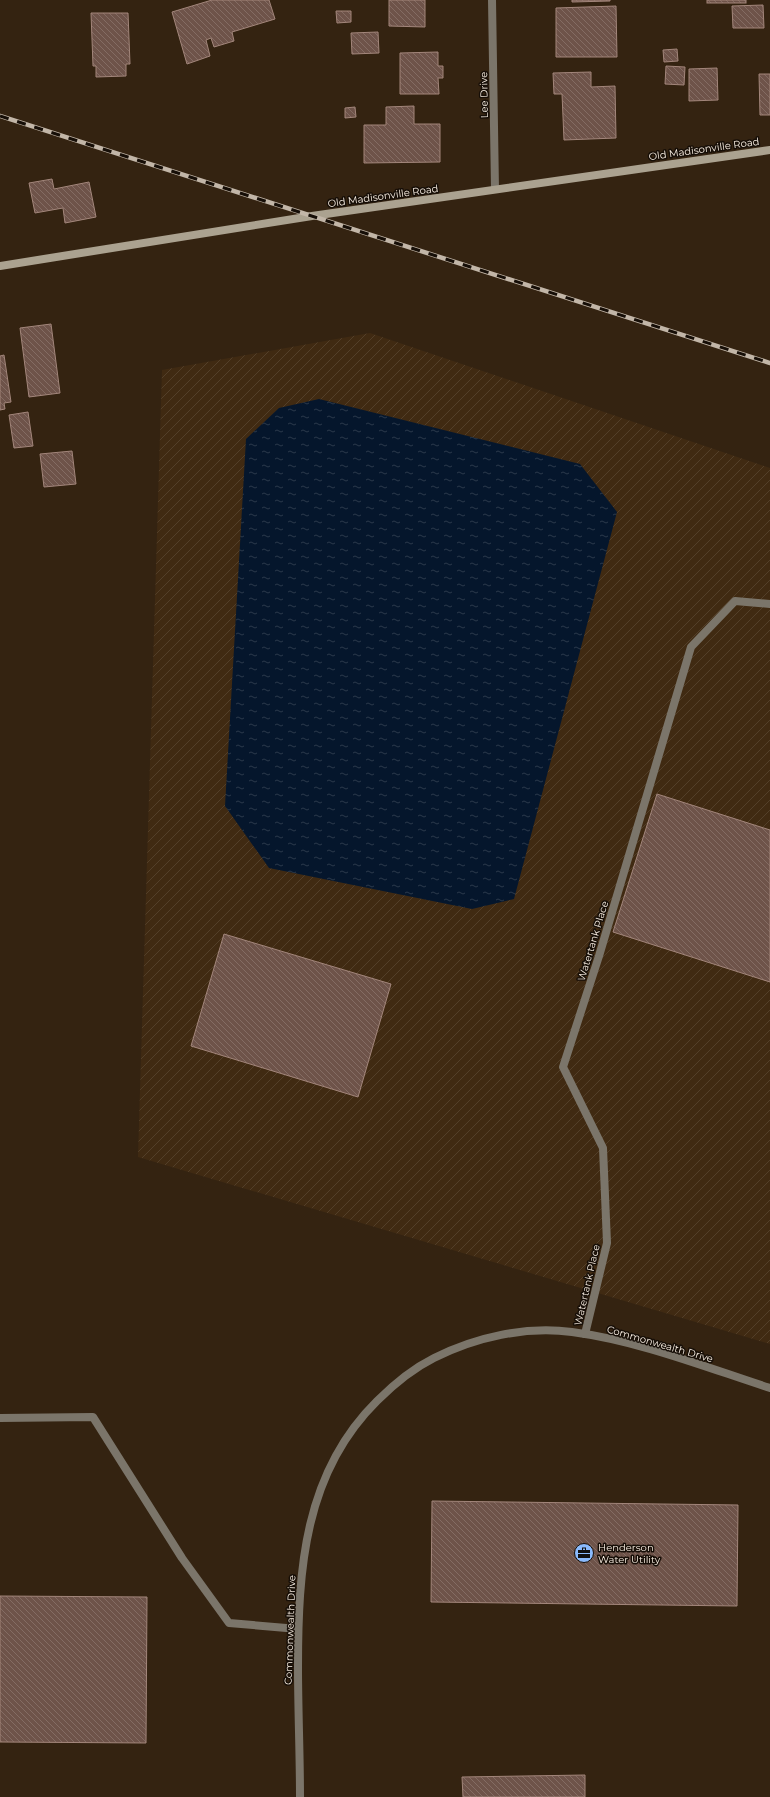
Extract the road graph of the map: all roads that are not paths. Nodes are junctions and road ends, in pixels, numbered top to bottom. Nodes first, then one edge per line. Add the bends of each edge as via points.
1 (492, 0) edge
2 (770, 150) edge
3 (495, 189) junction
4 (0, 266) edge
5 (770, 604) edge
6 (585, 1334) junction
7 (770, 1388) edge
8 (0, 1418) edge
9 (298, 1629) junction
10 (300, 1797) edge

1 - 3 street, Lee Drive
2 - 3 main road, Old Madisonville Road
3 - 4 main road, Old Madisonville Road
5 - 6 street, Watertank Place via 735,601 691,647 564,1067 603,1148 607,1243
6 - 7 street, Commonwealth Drive via 634,1345
6 - 9 street, Commonwealth Drive via 570,1331 530,1331 491,1336 454,1348 421,1365 396,1382 364,1414 342,1444 324,1478 312,1514 304,1551
8 - 9 street via 93,1417 182,1558 229,1623
9 - 10 street, Commonwealth Drive

